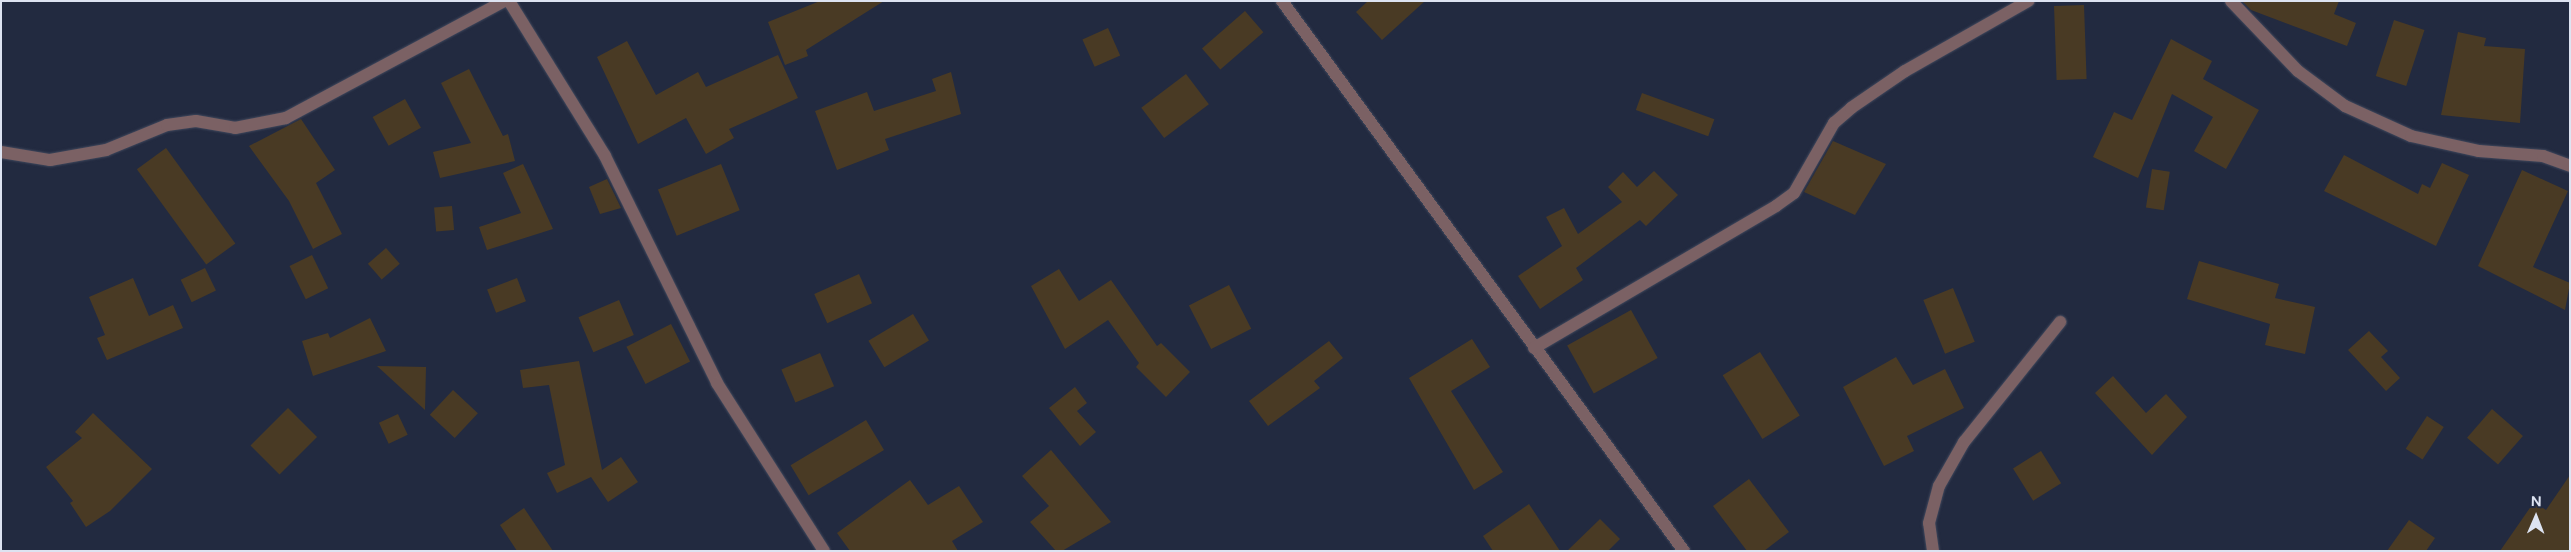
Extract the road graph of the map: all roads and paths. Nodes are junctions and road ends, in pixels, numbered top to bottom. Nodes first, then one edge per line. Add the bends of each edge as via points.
1 (504, 1) edge
2 (509, 1) edge
3 (1282, 1) edge
4 (2028, 1) edge
5 (2231, 1) edge
6 (1, 152) edge
7 (2570, 166) edge
8 (2060, 322) dead end
9 (1534, 348) junction
10 (824, 551) edge
11 (1684, 551) edge
12 (1933, 551) edge

1 - 6 street via 286,118 236,128 196,121 167,125 106,150 50,160
2 - 10 street via 605,156 717,383
3 - 9 street
4 - 9 street via 1905,71 1851,108 1834,123 1794,193 1776,206
5 - 7 street via 2298,71 2345,106 2411,136 2480,151 2542,156
8 - 12 street via 1964,442 1939,486 1929,523
9 - 11 street

